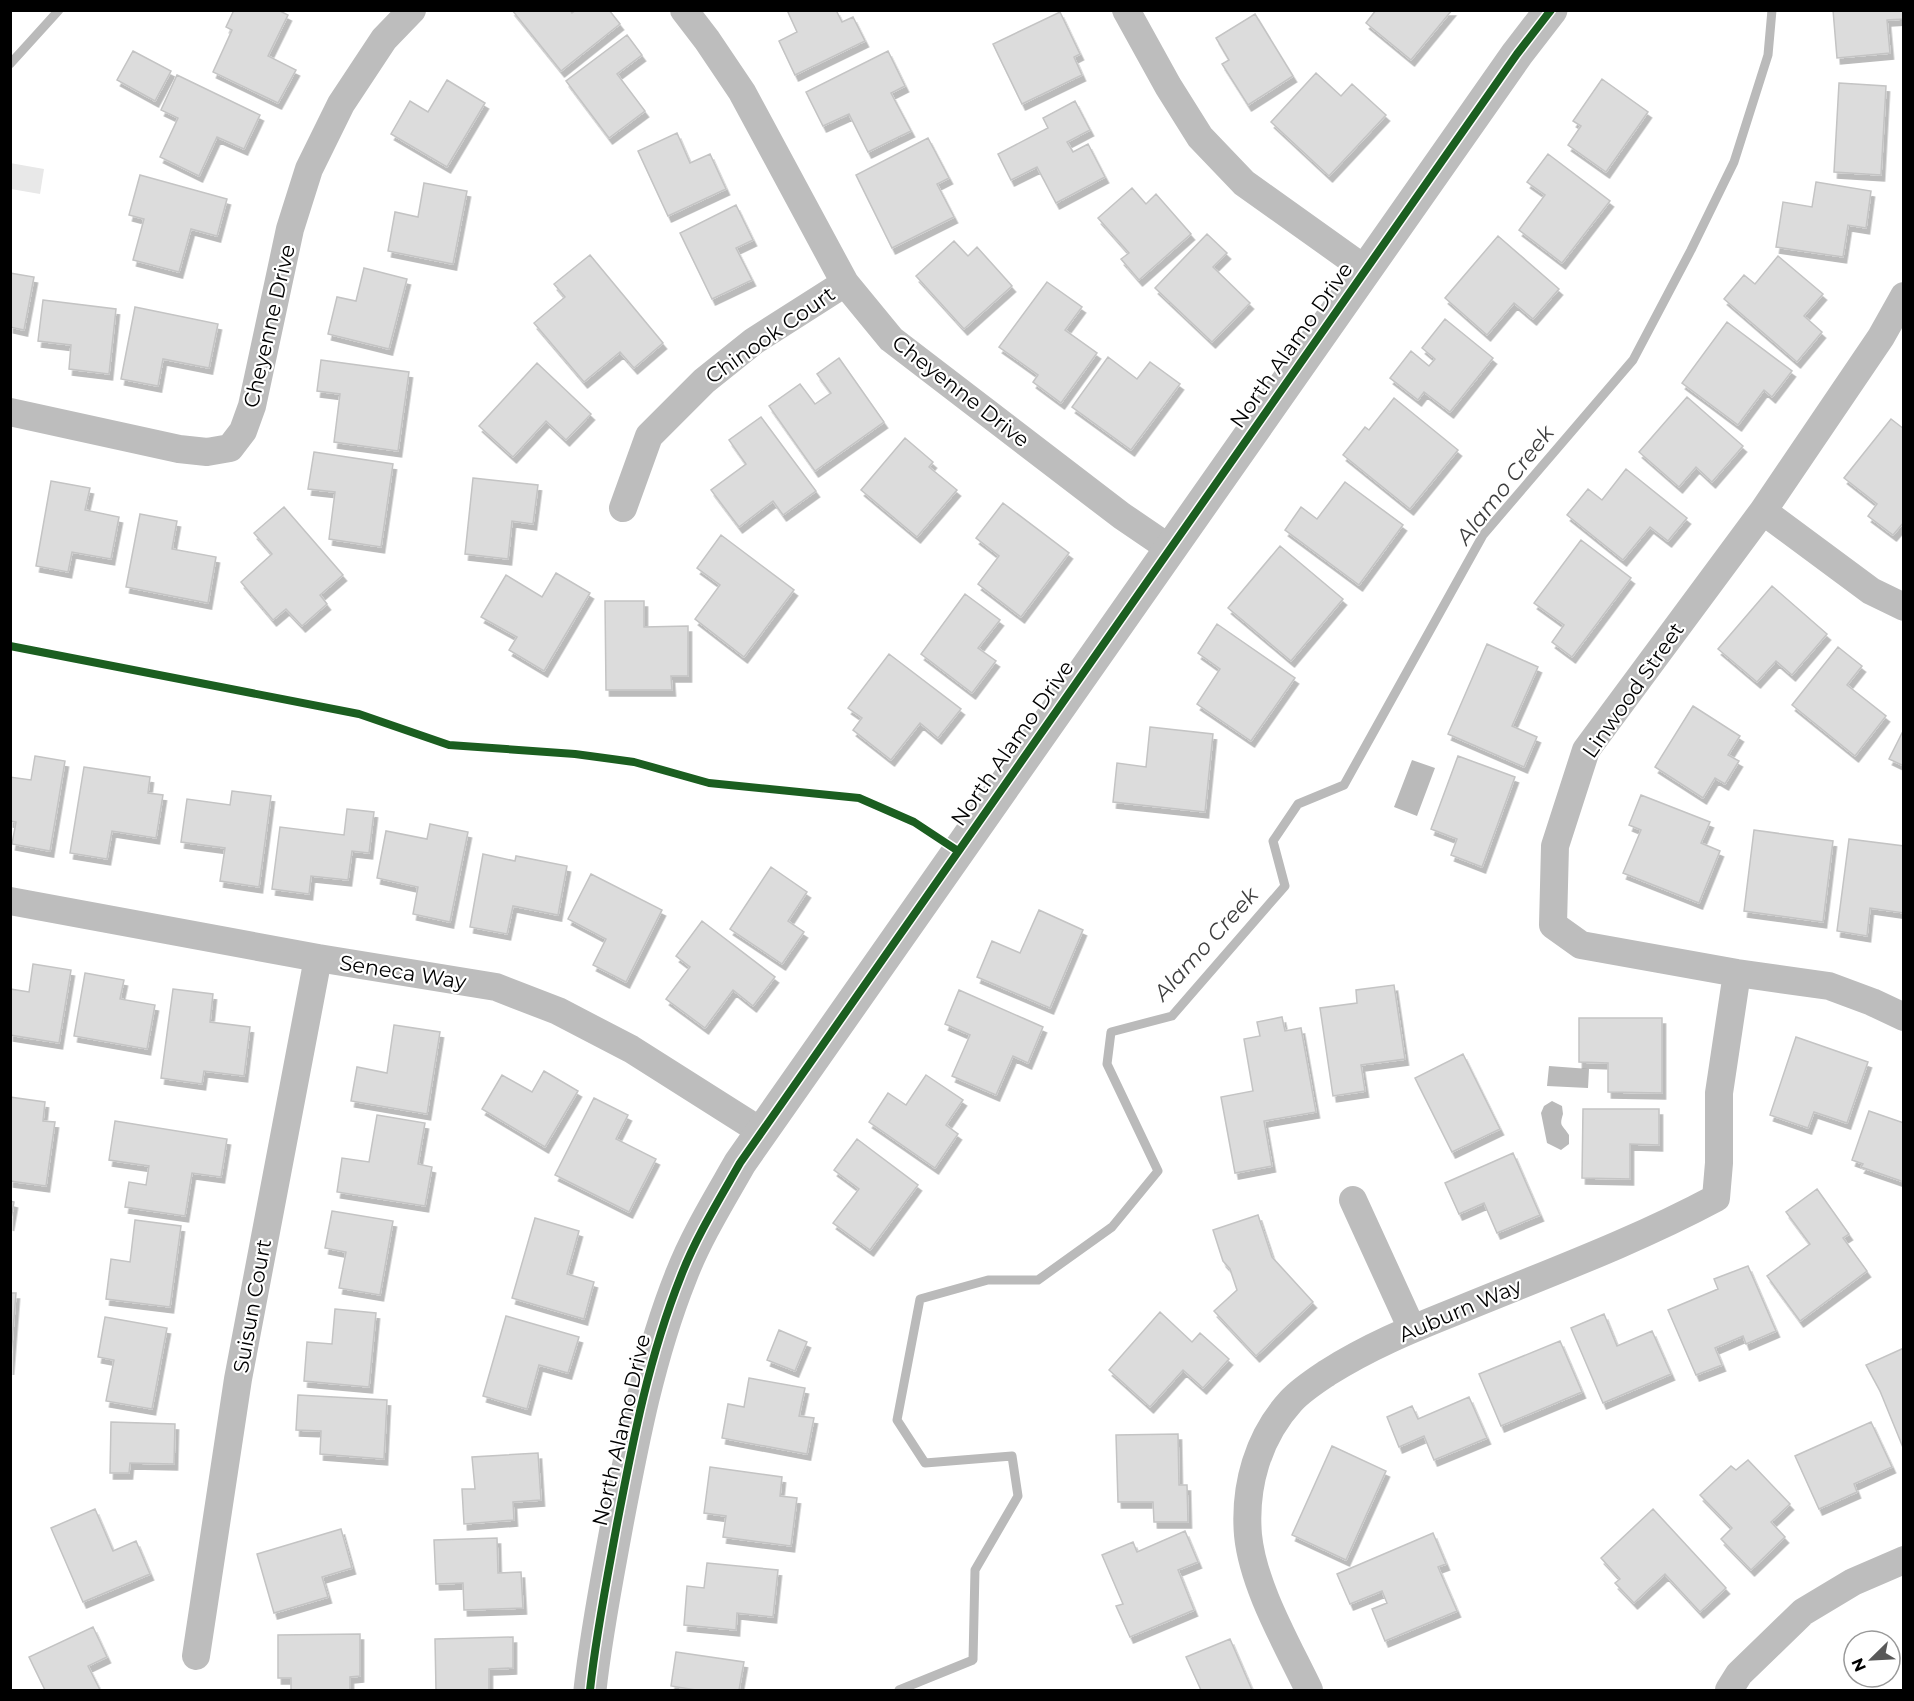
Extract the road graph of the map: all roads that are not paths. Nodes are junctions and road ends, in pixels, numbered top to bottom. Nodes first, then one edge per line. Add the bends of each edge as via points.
1 (412, 10) edge
2 (684, 10) edge
3 (1126, 10) edge
4 (1551, 10) edge
5 (1366, 270) junction
6 (845, 283) junction
7 (1904, 296) edge
8 (10, 412) edge
9 (623, 508) dead end
10 (1763, 511) junction
11 (1169, 548) junction
12 (1904, 607) edge
13 (10, 901) edge
14 (318, 958) junction
15 (1737, 973) junction
16 (1904, 1017) edge
17 (762, 1132) junction
18 (1353, 1200) dead end
19 (1412, 1329) junction
20 (1904, 1560) edge
21 (196, 1656) dead end
22 (590, 1690) edge
23 (1309, 1690) edge
24 (1729, 1690) edge

1 - 8 street, Cheyenne Drive via 384,39 340,104 309,169 290,229 252,406 243,431 230,448 207,452 179,449
2 - 6 street, Cheyenne Drive via 742,92
3 - 5 street via 1200,137 1244,183
4 - 5 street, North Alamo Drive
5 - 11 street, North Alamo Drive
6 - 9 street, Chinook Court via 754,341 704,381 649,436
6 - 11 street, Cheyenne Drive via 891,339
7 - 10 street, Linwood Street via 1881,337
10 - 12 street via 1871,591
10 - 15 street, Linwood Street via 1586,750 1555,846 1553,925 1581,945
11 - 17 street, North Alamo Drive
13 - 14 street, Seneca Way
14 - 17 street, Seneca Way via 496,987 558,1011 631,1049
14 - 21 street, Suisun Court via 238,1379
15 - 16 street, Linwood Street via 1829,986
15 - 19 street, Auburn Way via 1719,1093 1716,1198 1660,1227
17 - 22 street, North Alamo Drive via 699,1237 681,1275 650,1364 629,1459
18 - 19 street
19 - 23 street, Auburn Way via 1358,1354 1292,1400 1269,1431 1253,1467 1247,1503 1248,1537 1258,1581
20 - 24 street via 1853,1582 1803,1612 1739,1674

